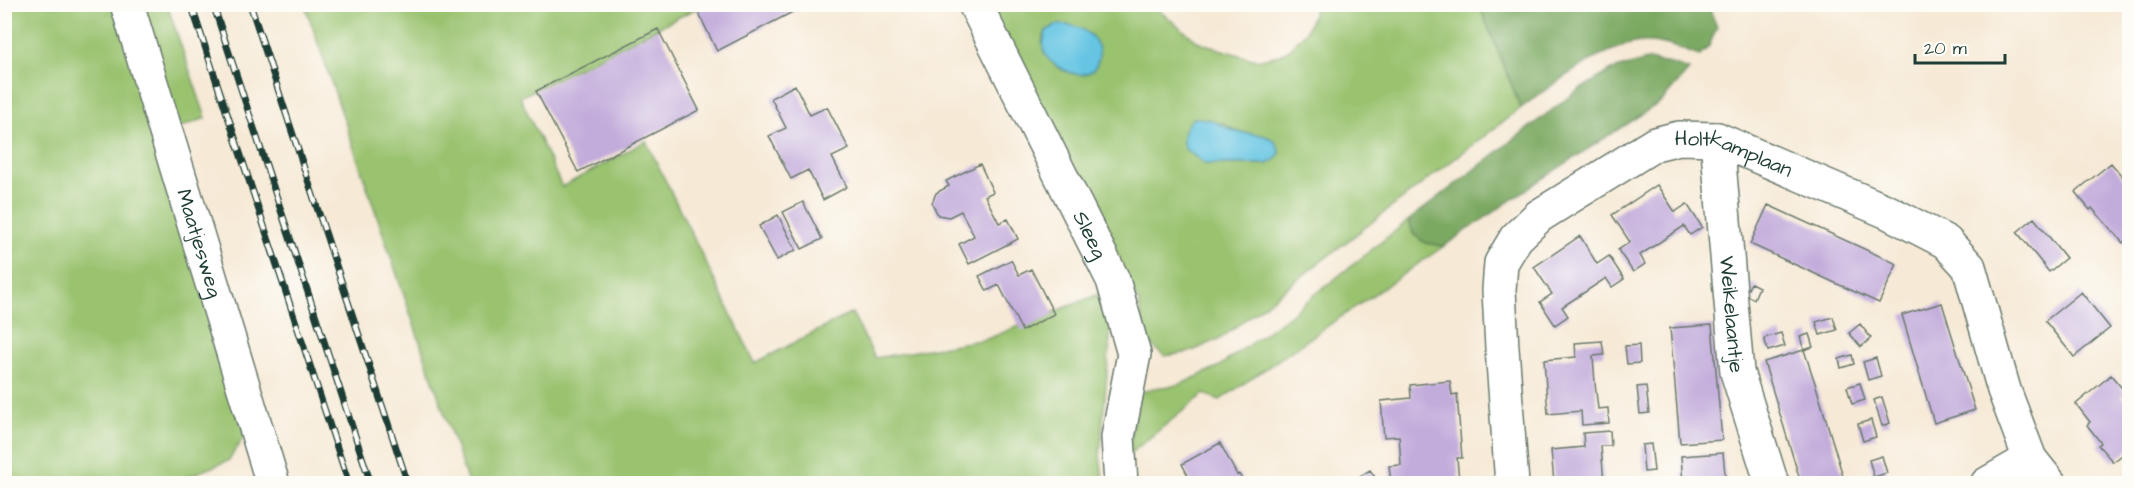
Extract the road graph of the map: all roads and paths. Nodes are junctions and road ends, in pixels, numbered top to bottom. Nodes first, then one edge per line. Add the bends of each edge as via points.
1 (127, 4) edge
2 (975, 4) edge
3 (1717, 139) junction
4 (2040, 471) edge
5 (273, 483) edge
6 (1121, 483) edge
7 (1512, 483) edge
8 (1772, 483) edge
9 (1987, 483) edge

1 - 5 street, Maatjesweg
2 - 6 street, Sleeg via 1113,280 1134,354 1118,437
3 - 4 street, Holtkamplaan via 1887,212 1946,242 1970,267 2004,390
3 - 7 street, Holtkamplaan via 1678,138 1655,144 1539,216 1516,238 1501,263 1499,290
3 - 8 street, Weikelaantje via 1737,372
4 - 9 street

